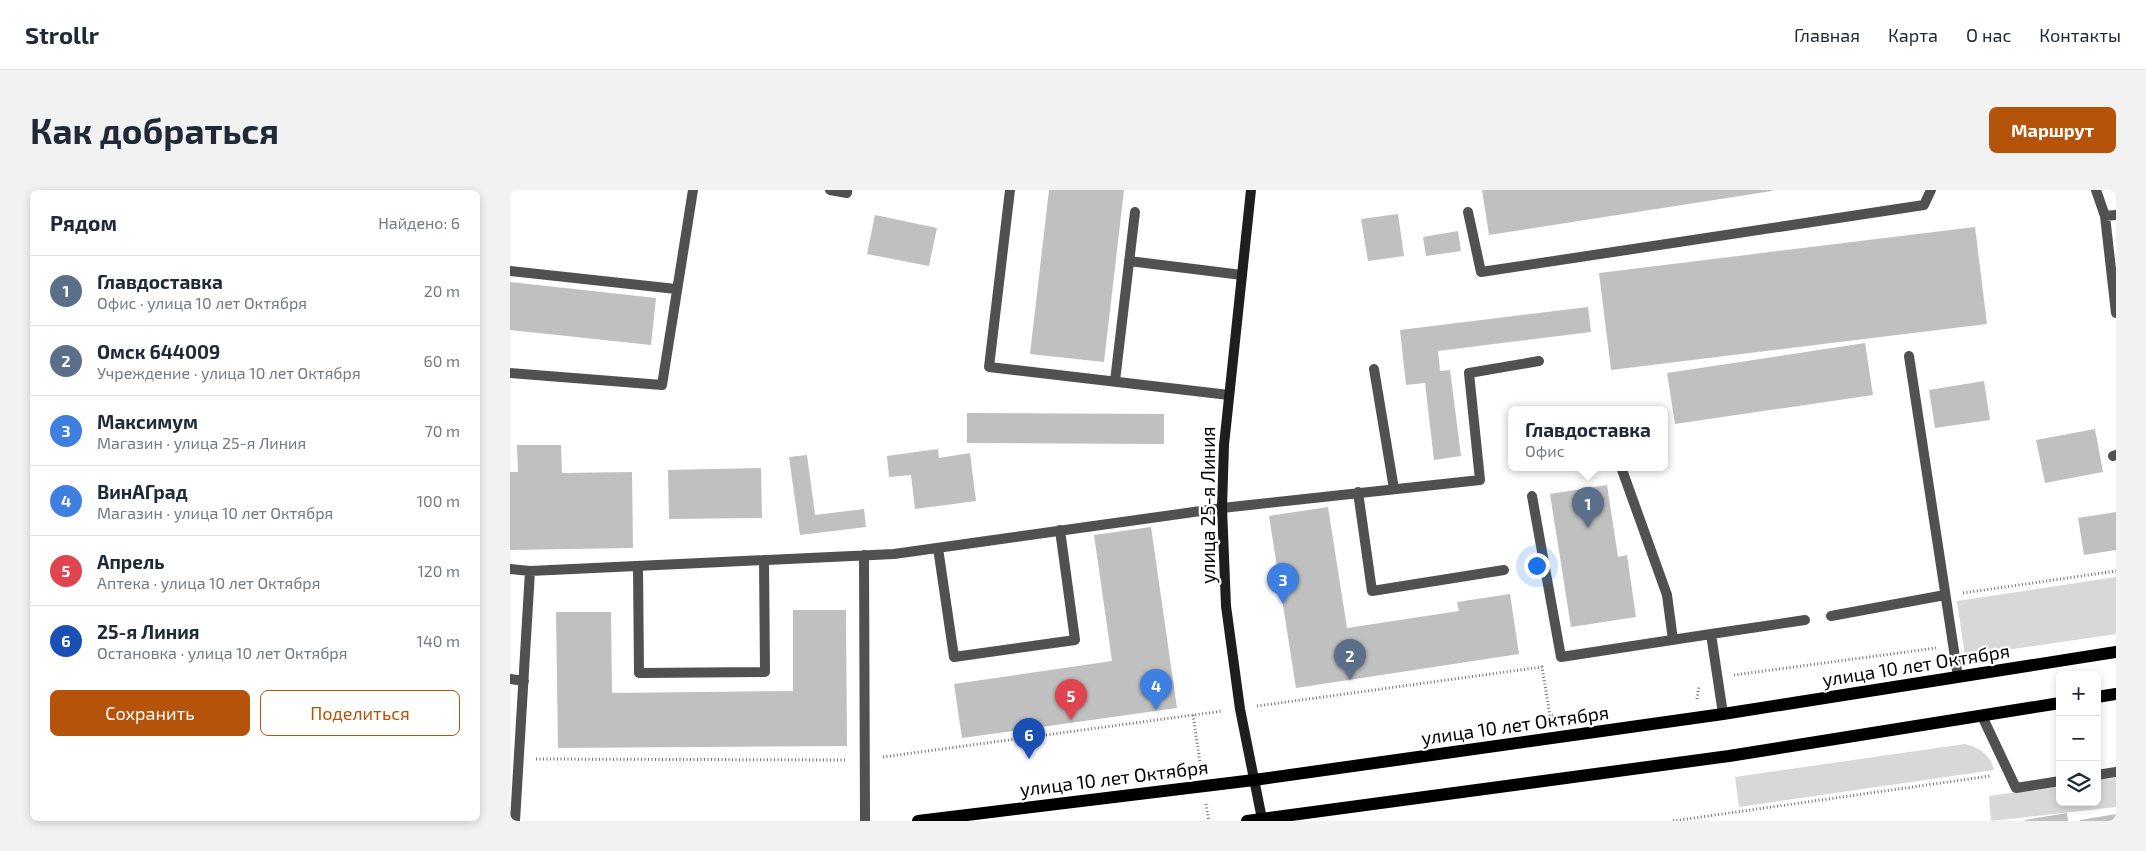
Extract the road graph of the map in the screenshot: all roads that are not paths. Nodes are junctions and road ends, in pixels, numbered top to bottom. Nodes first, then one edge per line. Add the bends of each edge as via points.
1 (693, 190) edge
2 (830, 190) edge
3 (847, 190) edge
4 (1010, 190) edge
5 (1251, 190) edge
6 (1931, 190) edge
7 (2096, 190) edge
8 (1135, 212) dead end
9 (1468, 212) dead end
10 (2116, 215) edge
11 (2105, 216) junction
12 (1129, 262) junction
13 (510, 271) edge
14 (1242, 275) junction
15 (676, 289) junction
16 (2116, 313) edge
17 (1909, 356) dead end
18 (1539, 361) dead end
19 (1374, 369) dead end
20 (510, 373) edge
21 (1115, 381) junction
22 (1229, 395) junction
23 (1622, 471) edge
24 (1394, 489) junction
25 (1358, 492) junction
26 (1532, 496) dead end
27 (1222, 508) junction
28 (1060, 530) junction
29 (938, 548) junction
30 (864, 555) junction
31 (764, 560) junction
32 (638, 566) junction
33 (510, 569) edge
34 (1504, 570) dead end
35 (530, 571) junction
36 (1945, 595) junction
37 (1831, 616) dead end
38 (1805, 620) dead end
39 (1711, 634) junction
40 (1673, 640) junction
41 (2116, 652) edge
42 (1958, 677) junction
43 (510, 679) edge
44 (524, 681) junction
45 (2116, 694) edge
46 (2101, 696) edge
47 (2056, 704) edge
48 (1723, 714) junction
49 (1982, 716) junction
50 (2116, 772) edge
51 (2101, 774) edge
52 (1254, 780) junction
53 (2056, 782) edge
54 (1262, 819) junction
55 (515, 821) edge
56 (865, 821) edge
57 (918, 821) edge
58 (1247, 821) edge

1 - 15 lane
2 - 3 lane via 847,193
4 - 21 lane via 989,367
5 - 14 main road, улица 25-я Линия
6 - 9 lane via 1924,205 1481,272
7 - 11 lane
8 - 12 lane
10 - 11 lane
11 - 16 lane
12 - 14 lane
12 - 21 lane
13 - 15 lane
14 - 22 main road, улица 25-я Линия
15 - 20 lane via 662,385
17 - 36 lane
18 - 24 lane via 1469,373 1480,480
19 - 24 lane
21 - 22 lane
22 - 27 main road, улица 25-я Линия
23 - 40 lane via 1667,595
24 - 25 lane
25 - 27 lane
25 - 34 lane via 1372,590
26 - 40 lane via 1561,657
27 - 28 lane
27 - 52 main road, улица 25-я Линия via 1226,606
28 - 29 lane
28 - 29 lane via 1075,640 954,657
29 - 30 lane
30 - 31 lane
30 - 56 lane
31 - 32 lane
31 - 32 lane via 765,672 639,673
32 - 35 lane
33 - 35 lane
35 - 44 lane
36 - 37 lane
36 - 42 lane
38 - 39 lane
39 - 40 lane
39 - 48 lane
41 - 42 main road, улица 10 лет Октября
42 - 48 main road, улица 10 лет Октября
43 - 44 lane
44 - 55 lane
45 - 46 main road
47 - 49 main road
48 - 52 main road, улица 10 лет Октября
49 - 53 lane via 2016,788
49 - 54 main road via 1729,756
50 - 51 lane
52 - 54 main road, улица 25-я Линия
52 - 57 main road, улица 10 лет Октября
54 - 58 main road

